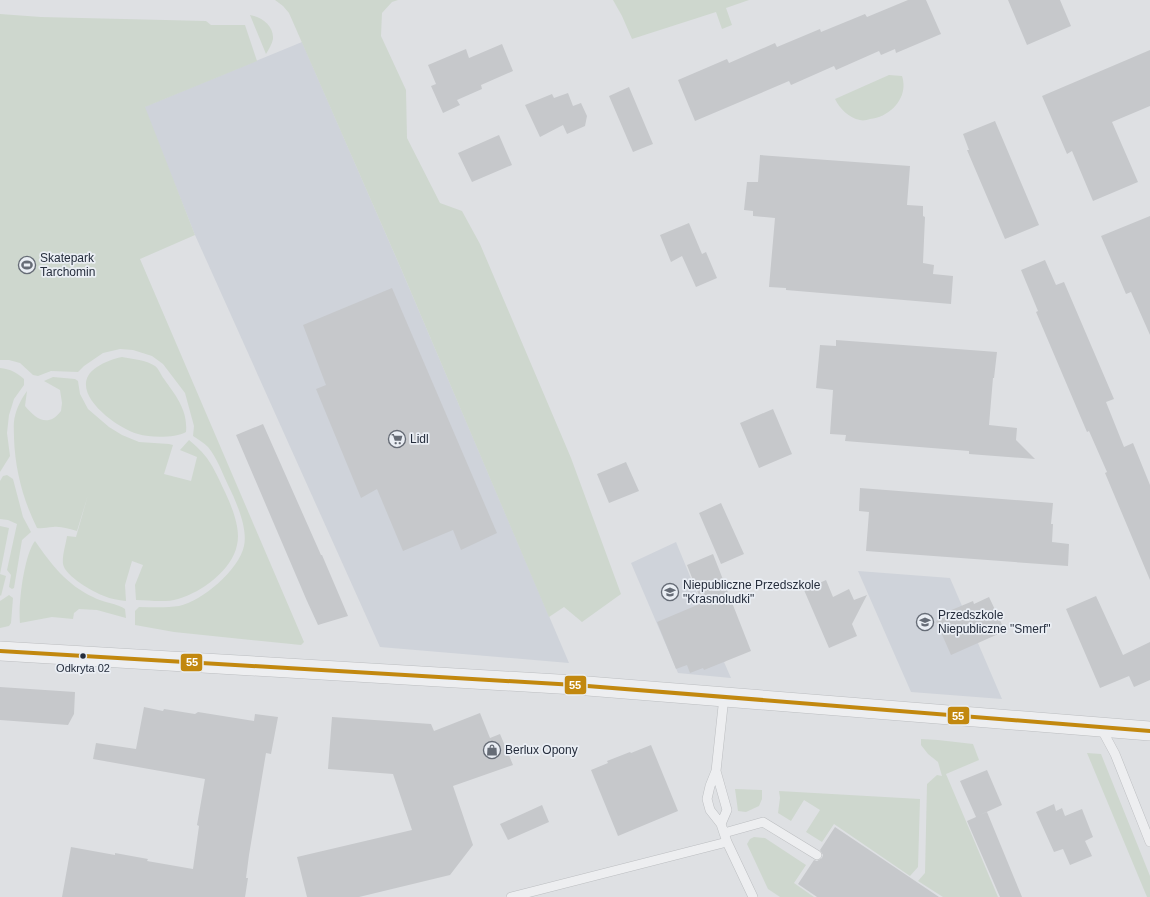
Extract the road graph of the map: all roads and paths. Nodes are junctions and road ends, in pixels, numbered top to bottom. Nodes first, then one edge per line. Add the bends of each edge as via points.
1 (0, 650) edge
2 (724, 697) junction
3 (1101, 728) junction
4 (1150, 731) edge
5 (716, 771) junction
6 (721, 824) junction
7 (726, 838) junction
8 (1150, 842) edge
9 (817, 855) dead end
10 (751, 895) edge
11 (512, 897) edge
12 (761, 897) edge

1 - 2 street via 575,685
2 - 3 street
2 - 5 lane
3 - 4 street
3 - 8 lane via 1115,754
5 - 6 lane via 727,810
5 - 6 lane via 707,799 710,810
6 - 7 lane
7 - 9 lane via 763,822
7 - 10 lane
7 - 11 lane
10 - 12 lane

